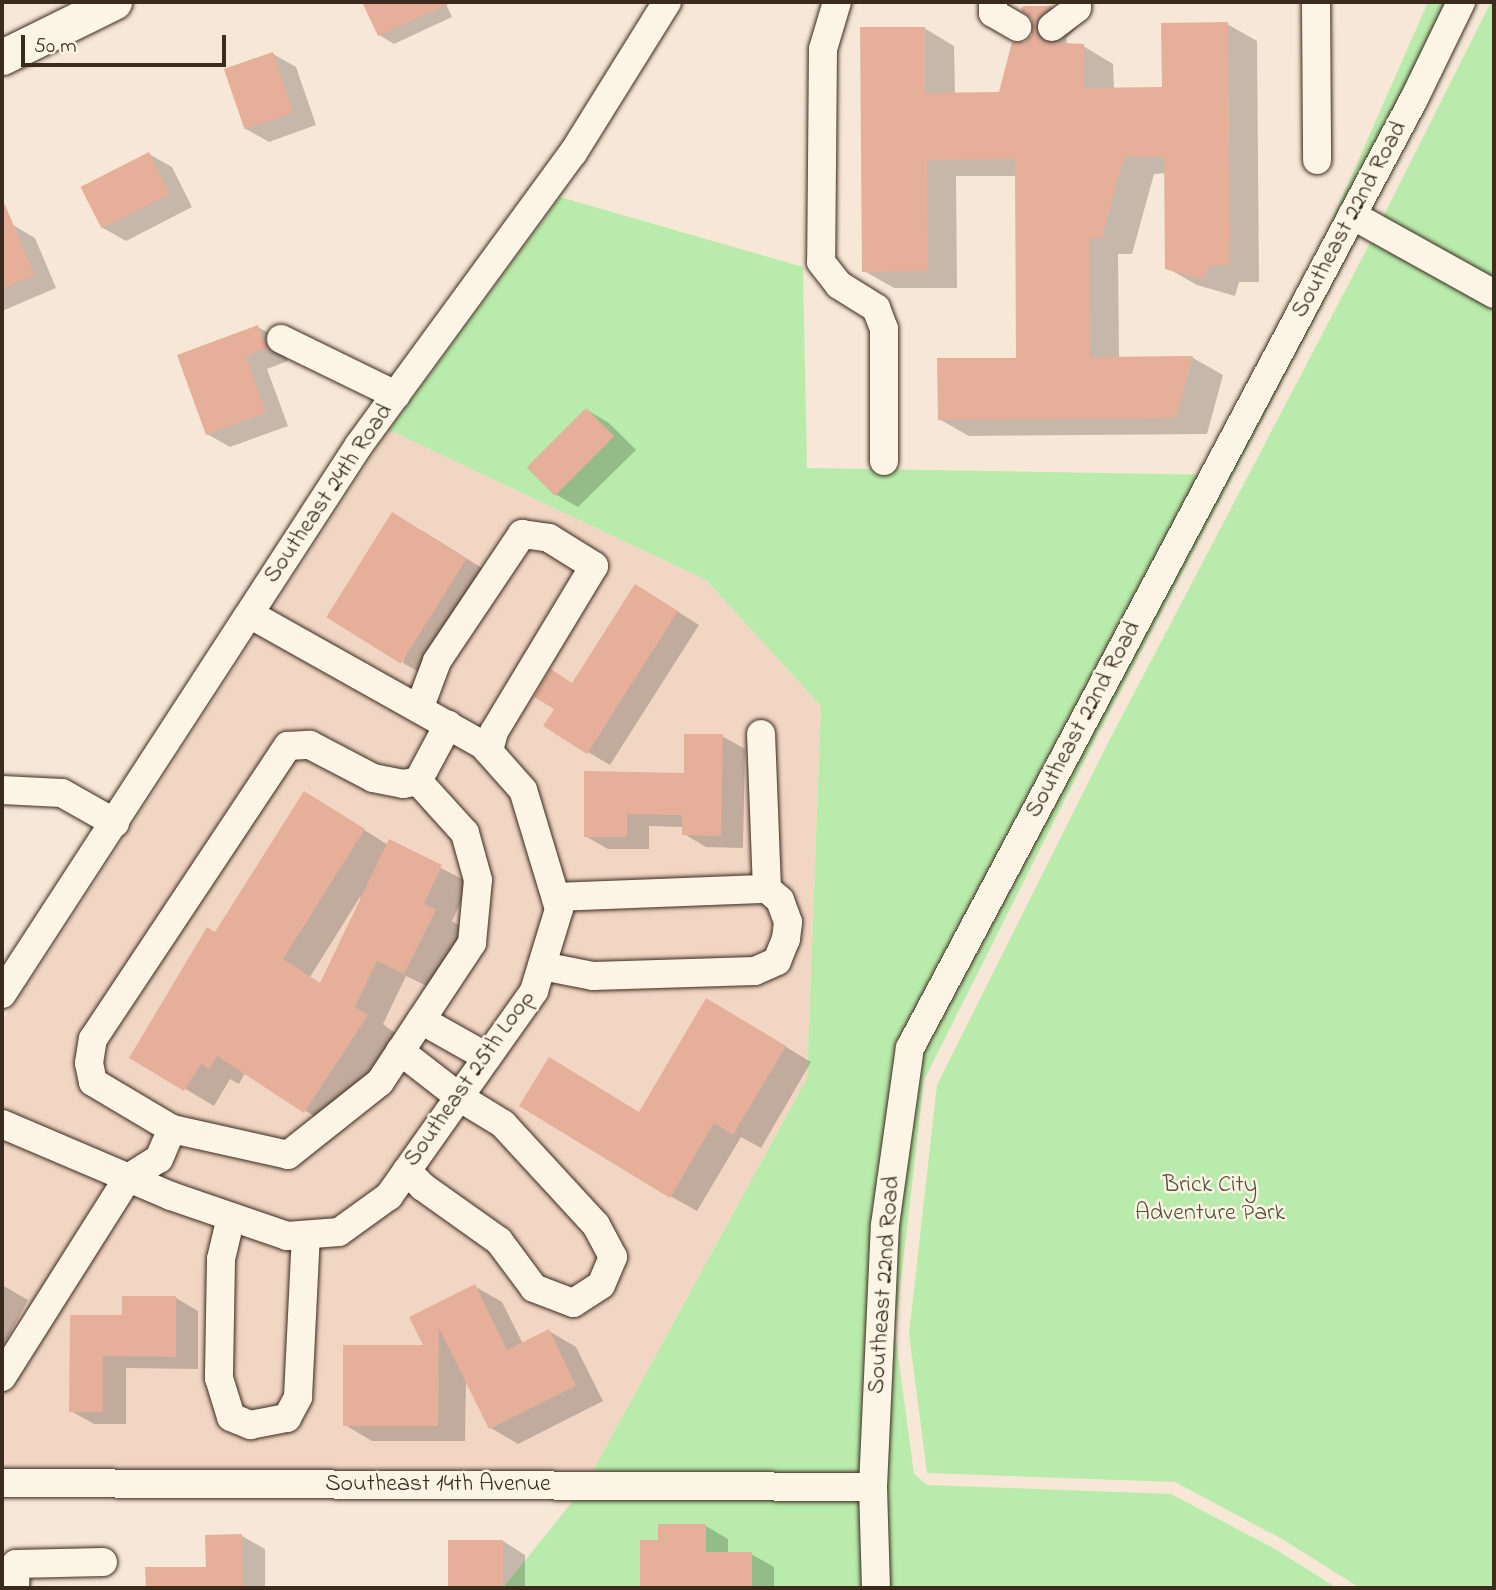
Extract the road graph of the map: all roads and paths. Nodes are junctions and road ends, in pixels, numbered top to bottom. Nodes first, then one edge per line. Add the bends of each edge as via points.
1 (114, 2) edge
2 (667, 2) edge
3 (838, 2) edge
4 (993, 2) edge
5 (1077, 2) edge
6 (1316, 2) edge
7 (1461, 2) edge
8 (1017, 27) dead end
9 (1052, 27) dead end
10 (2, 57) edge
11 (1317, 160) dead end
12 (1352, 215) junction
13 (1494, 294) edge
14 (281, 339) dead end
15 (396, 395) junction
16 (884, 461) dead end
17 (250, 614) junction
18 (419, 709) junction
19 (448, 725) junction
20 (761, 734) dead end
21 (489, 751) junction
22 (418, 780) junction
23 (2, 790) edge
24 (115, 823) junction
25 (767, 889) junction
26 (556, 897) junction
27 (541, 966) junction
28 (2, 994) edge
29 (421, 1020) junction
30 (400, 1052) junction
31 (487, 1057) junction
32 (459, 1097) junction
33 (2, 1124) edge
34 (172, 1129) junction
35 (407, 1171) junction
36 (128, 1178) junction
37 (231, 1217) junction
38 (306, 1235) junction
39 (2, 1377) edge
40 (2, 1483) edge
41 (873, 1487) junction
42 (103, 1562) dead end
43 (15, 1588) edge
44 (876, 1588) edge

1 - 10 main road
2 - 15 street, Southeast 24th Road via 573,153
3 - 16 street via 822,49 821,262 839,285 876,308 884,329
4 - 8 street via 993,13
5 - 9 street via 1077,8
6 - 11 street
7 - 12 street, Southeast 22nd Road
12 - 13 street
12 - 41 street, Southeast 22nd Road via 910,1048 885,1226
14 - 15 street
15 - 17 street, Southeast 24th Road
17 - 18 street, Southeast 25th Loop
17 - 24 street, Southeast 24th Road
18 - 19 street, Southeast 25th Loop
18 - 21 street via 436,661 522,534 549,538 594,566 494,732
19 - 21 street, Southeast 25th Loop
19 - 22 street
20 - 25 street
21 - 26 street, Southeast 25th Loop via 523,790
22 - 29 street via 466,833 478,880 472,943
22 - 34 street via 402,784 373,778 310,745 288,746 93,1039 89,1063 93,1082
23 - 24 street via 62,793
24 - 28 street, Southeast 24th Road
25 - 26 street
25 - 27 street via 780,900 788,922 786,939 777,961 755,971 593,976
26 - 27 street, Southeast 25th Loop via 559,909
27 - 31 street, Southeast 25th Loop via 534,991
29 - 30 street
29 - 31 street
30 - 32 street
30 - 34 street via 380,1082 288,1155
31 - 32 street, Southeast 25th Loop
32 - 35 street, Southeast 25th Loop
32 - 35 street via 503,1124 596,1225 614,1257 601,1285 573,1303 534,1288 499,1241
33 - 36 street, Southeast 25th Loop
34 - 36 street via 159,1159
35 - 38 street, Southeast 25th Loop via 389,1196 339,1232
36 - 37 street, Southeast 25th Loop
36 - 39 street
37 - 38 street, Southeast 25th Loop via 287,1236
37 - 38 street via 221,1259 219,1378 232,1417 250,1425 287,1418 298,1397
40 - 41 street, Southeast 14th Avenue
41 - 44 street, Southeast 22nd Road
42 - 43 street via 16,1564

